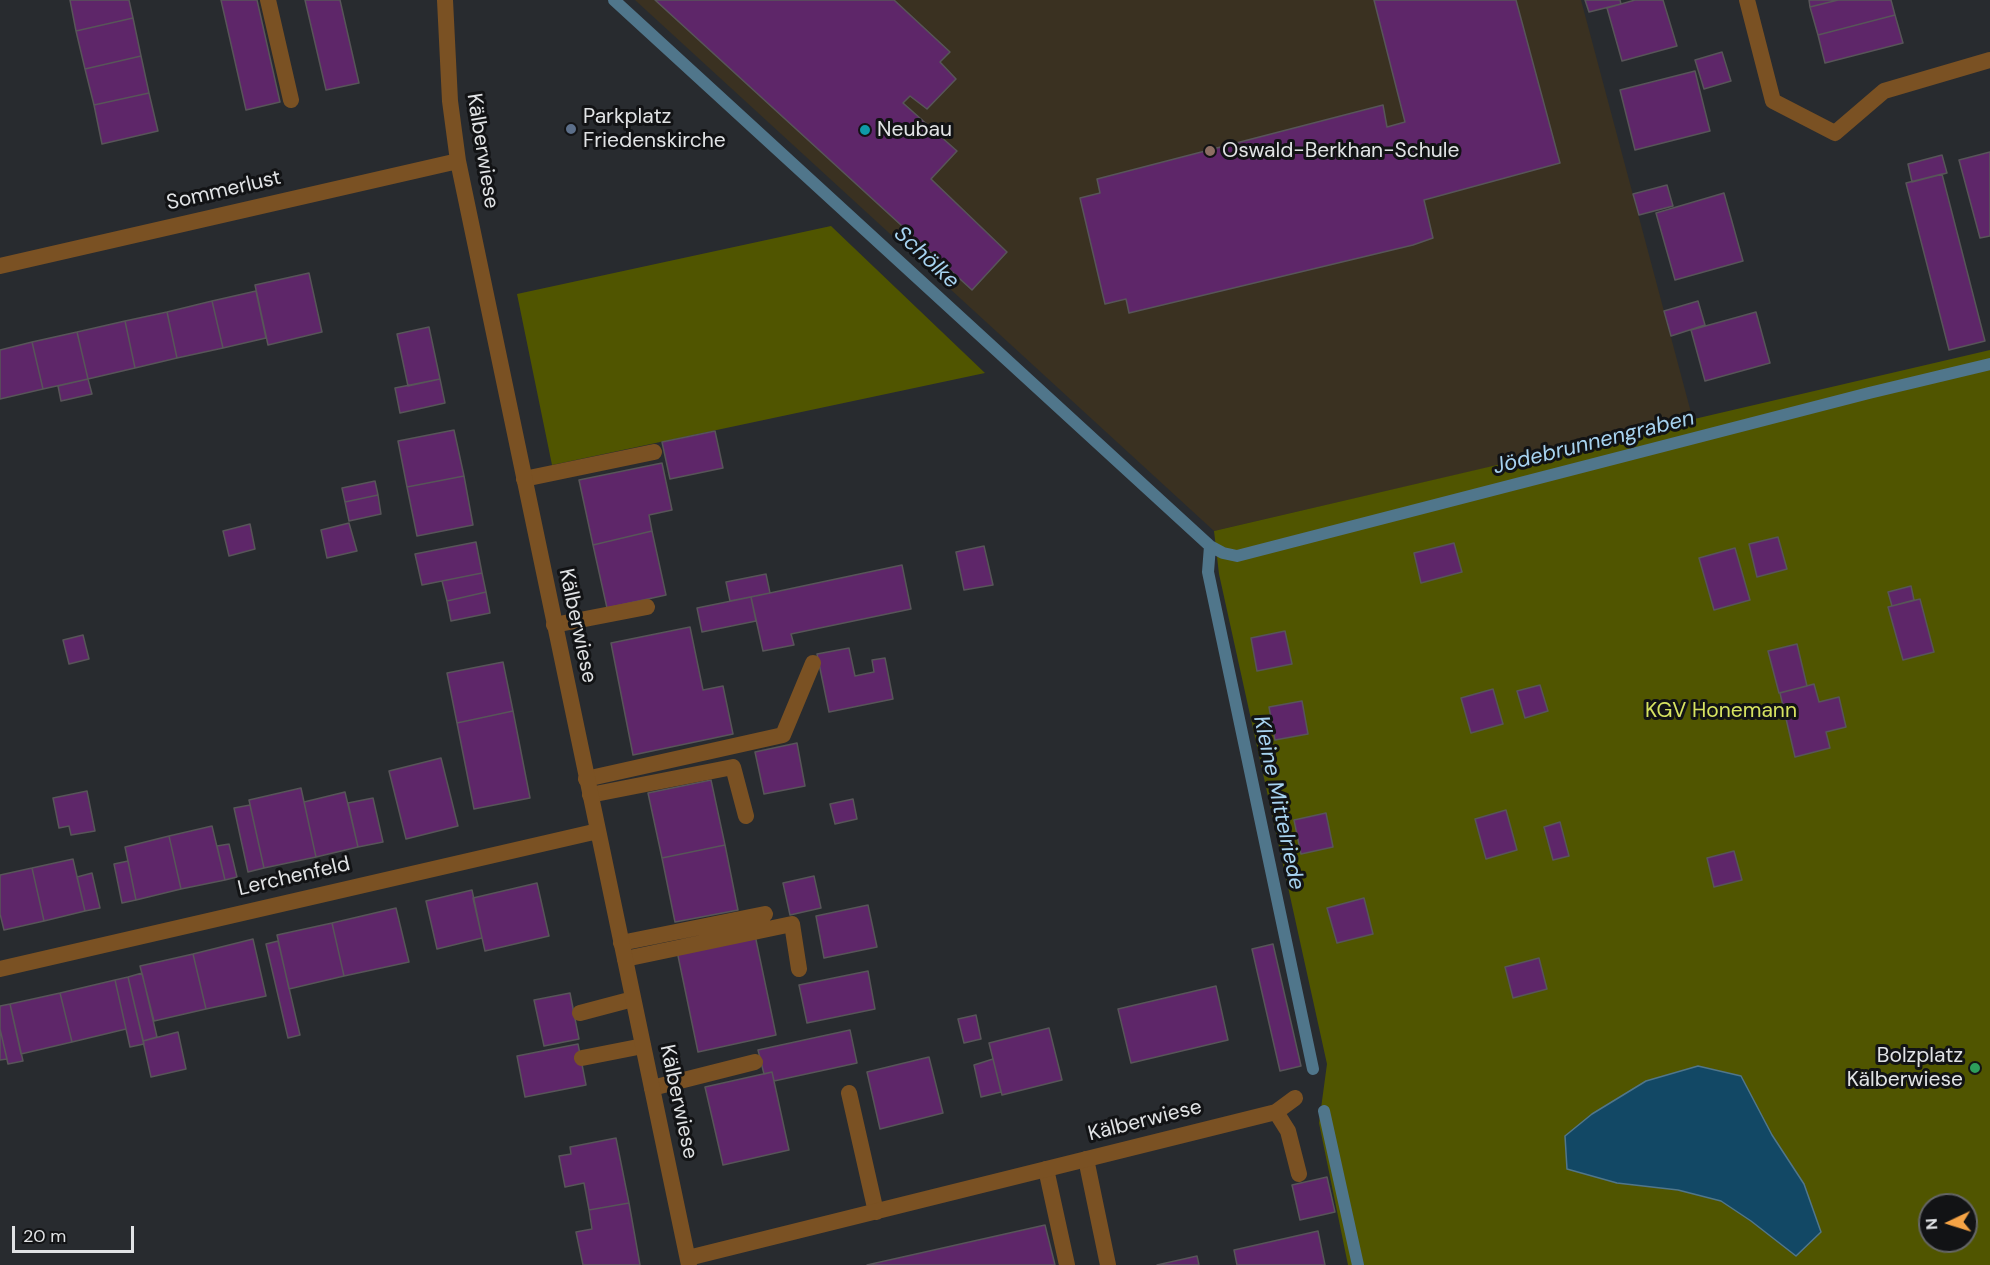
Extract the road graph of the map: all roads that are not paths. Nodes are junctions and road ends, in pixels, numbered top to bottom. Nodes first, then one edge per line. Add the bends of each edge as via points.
1 (268, 0) edge
2 (445, 0) edge
3 (1747, 0) edge
4 (1990, 60) edge
5 (291, 100) dead end
6 (458, 161) junction
7 (0, 266) edge
8 (654, 452) dead end
9 (524, 478) junction
10 (647, 607) dead end
11 (554, 625) junction
12 (813, 663) dead end
13 (588, 787) junction
14 (746, 816) dead end
15 (598, 831) junction
16 (765, 914) dead end
17 (623, 951) junction
18 (0, 969) edge
19 (799, 969) dead end
20 (633, 999) junction
21 (580, 1013) dead end
22 (643, 1046) junction
23 (582, 1058) dead end
24 (755, 1062) dead end
25 (652, 1088) junction
26 (849, 1092) dead end
27 (1295, 1098) dead end
28 (1276, 1112) junction
29 (1086, 1159) junction
30 (1046, 1169) junction
31 (1299, 1174) dead end
32 (876, 1212) junction
33 (688, 1262) edge
34 (1067, 1265) edge
35 (1108, 1265) edge

1 - 5 street
2 - 6 street, Kälberwiese via 450,101
3 - 4 street via 1773,101 1835,133 1884,91
6 - 7 street, Sommerlust
6 - 9 street, Kälberwiese
8 - 9 street
9 - 11 street, Kälberwiese
10 - 11 street
11 - 13 street, Kälberwiese
12 - 13 street via 783,735
13 - 14 street via 733,766
13 - 15 street, Kälberwiese
15 - 17 street, Kälberwiese
15 - 18 street, Lerchenfeld
16 - 17 street
17 - 19 street via 792,924
17 - 20 street, Kälberwiese
20 - 21 street
20 - 22 street, Kälberwiese
22 - 23 street
22 - 25 street, Kälberwiese
24 - 25 street
25 - 33 street, Kälberwiese
26 - 32 street
27 - 28 street, Kälberwiese
28 - 29 street, Kälberwiese
28 - 31 street via 1288,1131
29 - 30 street, Kälberwiese
29 - 35 street
30 - 32 street, Kälberwiese
30 - 34 street
32 - 33 street, Kälberwiese

